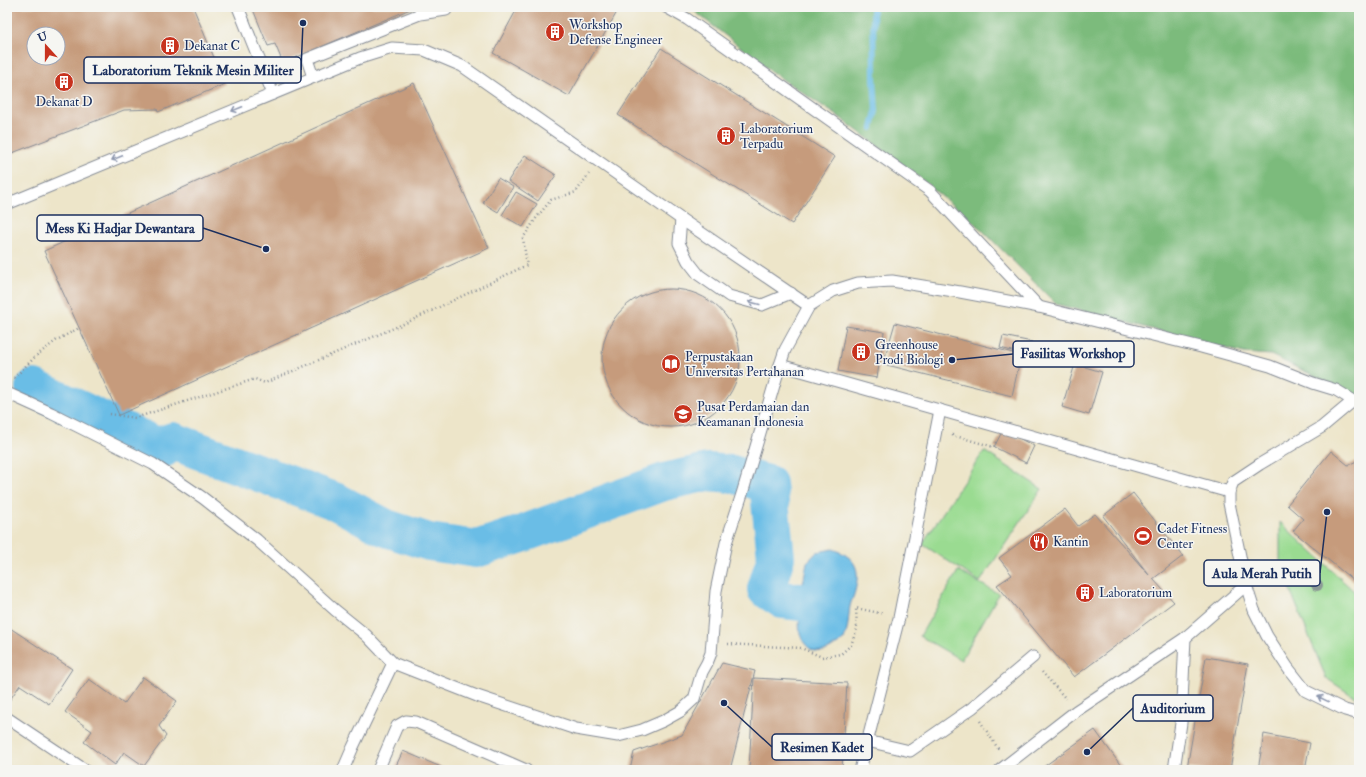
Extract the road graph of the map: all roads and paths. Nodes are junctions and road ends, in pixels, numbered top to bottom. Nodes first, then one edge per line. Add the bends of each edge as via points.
1 (238, 7) edge
2 (447, 7) edge
3 (666, 7) edge
4 (313, 77) junction
5 (273, 94) junction
6 (598, 161) junction
7 (7, 204) edge
8 (681, 219) junction
9 (791, 293) junction
10 (809, 306) junction
11 (1040, 307) junction
12 (79, 328) dead end
13 (780, 365) junction
14 (12, 381) dead end
15 (7, 393) edge
16 (1356, 402) edge
17 (940, 410) junction
18 (110, 414) dead end
19 (1229, 492) junction
20 (1246, 585) junction
21 (899, 618) junction
22 (1185, 638) junction
23 (712, 643) junction
24 (1033, 657) dead end
25 (393, 663) junction
26 (972, 708) junction
27 (1359, 714) edge
28 (7, 718) edge
29 (867, 741) junction
30 (1004, 767) edge
31 (85, 770) edge
32 (343, 770) edge
33 (378, 770) edge
34 (526, 770) edge
35 (860, 770) edge
36 (1174, 770) edge

1 - 5 lane
2 - 4 lane via 446,10 420,14 307,60
3 - 11 lane via 687,19 930,191
4 - 5 lane
4 - 6 lane via 392,48 424,50 462,66
5 -> 7 lane
6 - 8 lane
6 - 18 path via 576,192 551,200 537,217 523,238 528,265 408,322 265,383 255,379 135,418
8 - 9 lane
9 -> 8 lane via 762,305 729,296 699,275 688,261 679,243
9 - 10 lane
10 - 11 lane via 833,291 858,283 892,281
10 - 13 lane via 785,350
11 - 16 lane via 1270,366 1336,390
12 - 14 path via 36,356
13 - 17 lane
13 - 23 lane via 726,543 716,590
15 - 25 lane via 153,464 203,498 257,540 366,635
16 - 19 lane via 1322,427 1233,482
17 - 19 lane
17 - 21 lane
19 - 20 lane via 1228,503
20 - 22 lane
27 -> 20 lane via 1306,691 1267,636 1254,610
21 - 23 path via 856,608 856,629 851,645 841,654 822,657 801,648
21 - 29 lane
22 - 30 lane via 1076,711
22 - 36 lane via 1181,723
23 - 25 lane via 708,663 702,672 694,700 663,721 618,736 576,729 477,696
24 - 26 lane
25 - 32 lane
26 - 29 lane via 910,751
26 - 30 path
28 - 31 lane
29 - 35 lane
33 - 34 lane via 397,726 406,720

